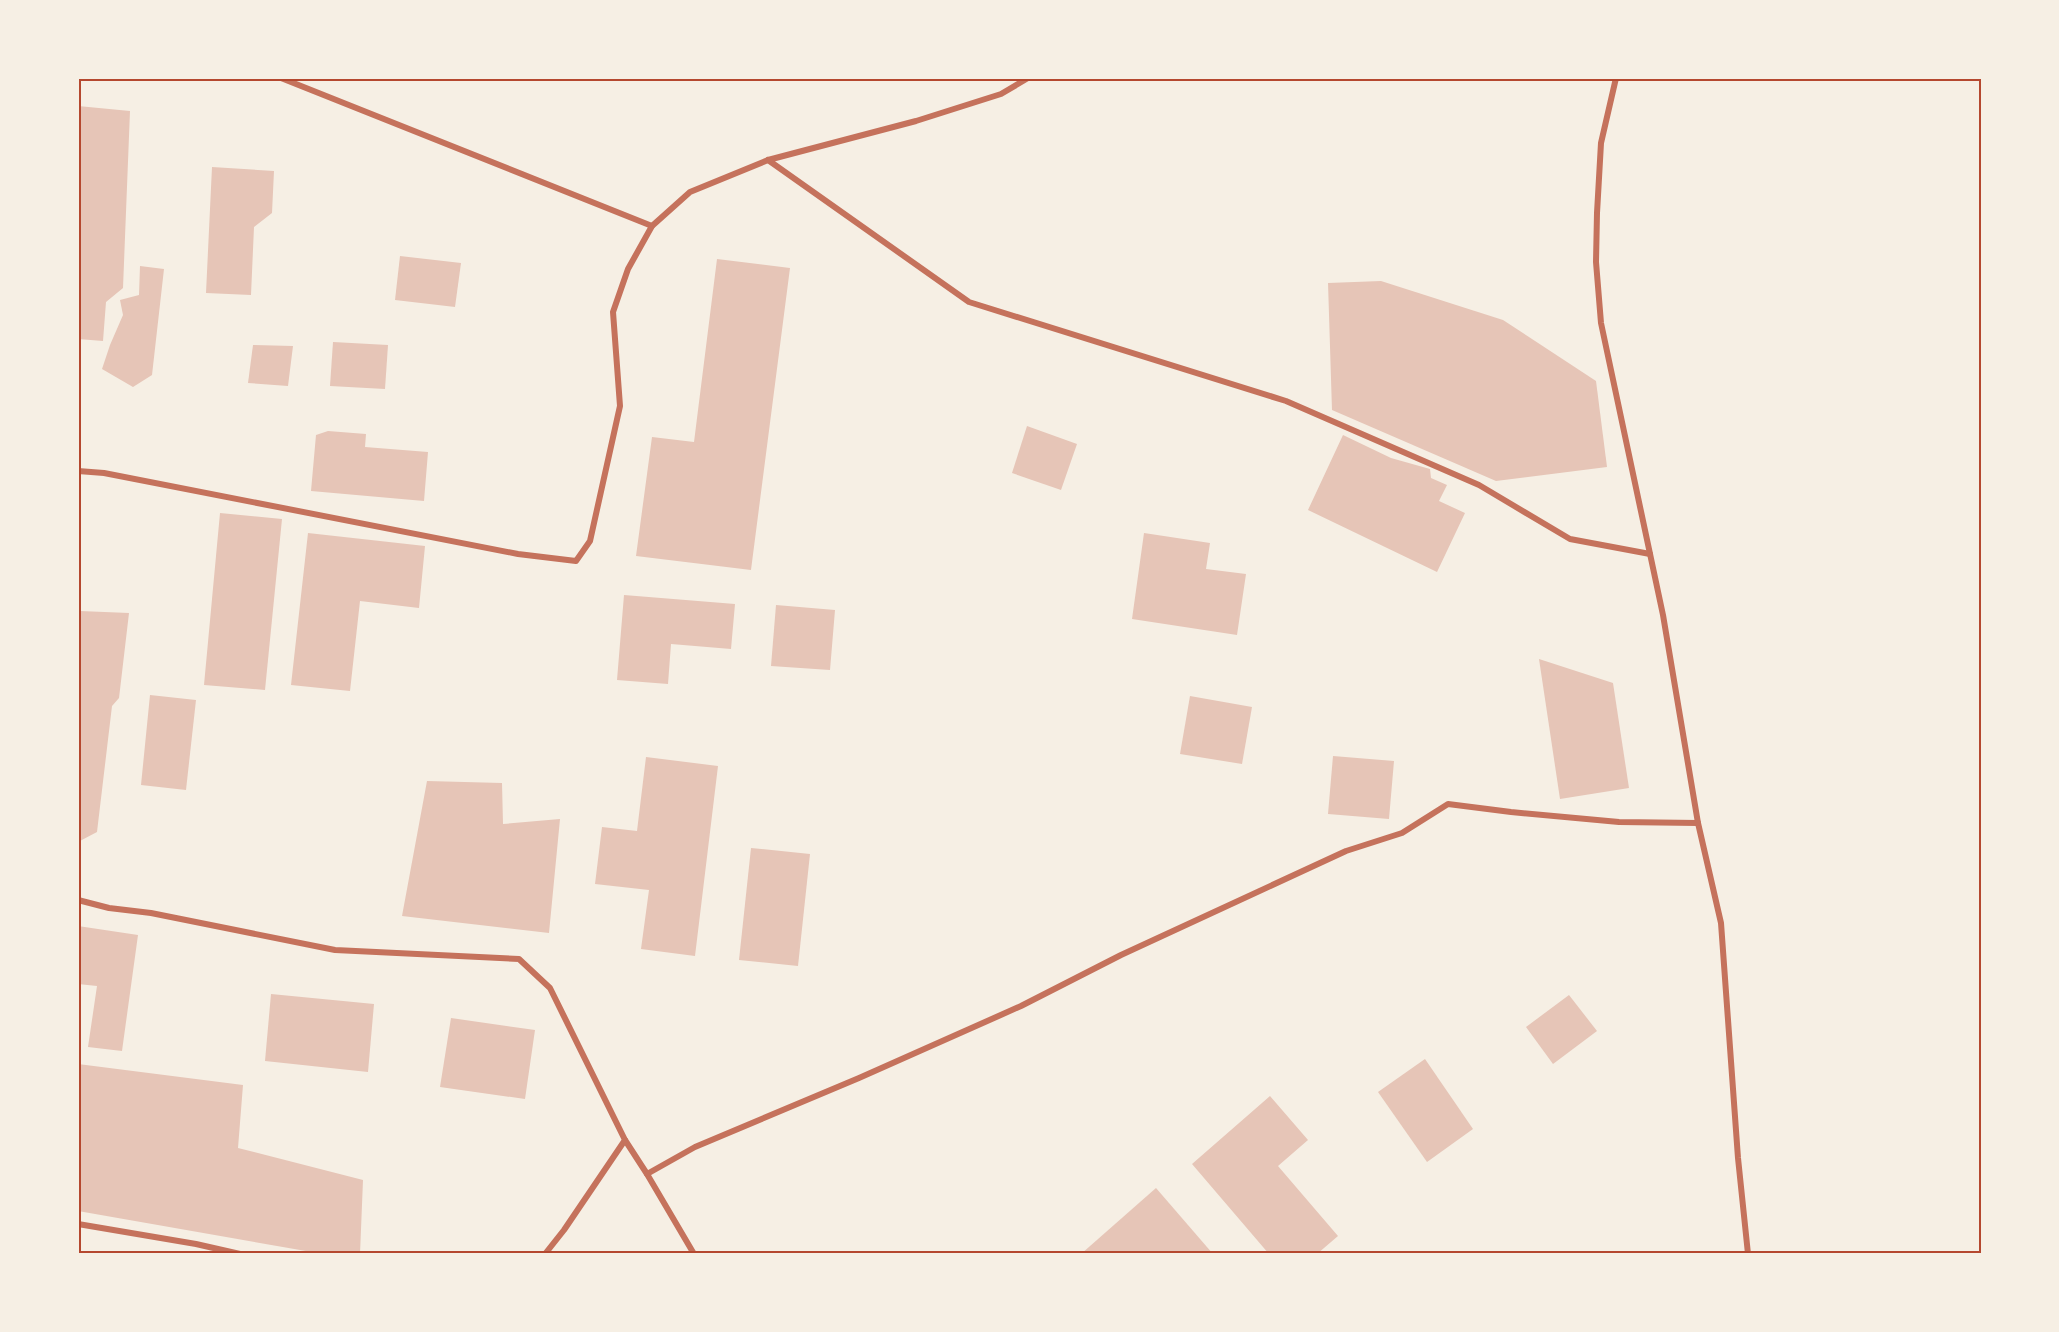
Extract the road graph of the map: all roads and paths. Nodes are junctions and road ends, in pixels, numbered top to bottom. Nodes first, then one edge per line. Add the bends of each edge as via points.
1 (280, 78) edge
2 (1028, 78) edge
3 (1616, 78) edge
4 (768, 160) junction
5 (652, 226) junction
6 (78, 471) edge
7 (1650, 554) junction
8 (1698, 823) junction
9 (78, 900) edge
10 (625, 1140) junction
11 (647, 1174) junction
12 (78, 1224) edge
13 (240, 1254) edge
14 (544, 1254) edge
15 (694, 1254) edge
16 (1748, 1254) edge

1 - 5 street
2 - 4 street via 1001,94
3 - 7 street via 1601,143 1598,292 1601,323
4 - 5 street via 690,192
4 - 7 street via 969,302 1286,401 1479,485 1570,539
5 - 6 street via 628,268 613,312 620,406 590,541 576,561 518,554
7 - 8 street
8 - 11 street via 1619,822 1448,804 1402,833 1346,851 1120,955 1021,1006 695,1147
8 - 16 street via 1721,923
9 - 10 street via 335,951 519,959 550,988
10 - 11 street
10 - 14 street
11 - 15 street
12 - 13 street

